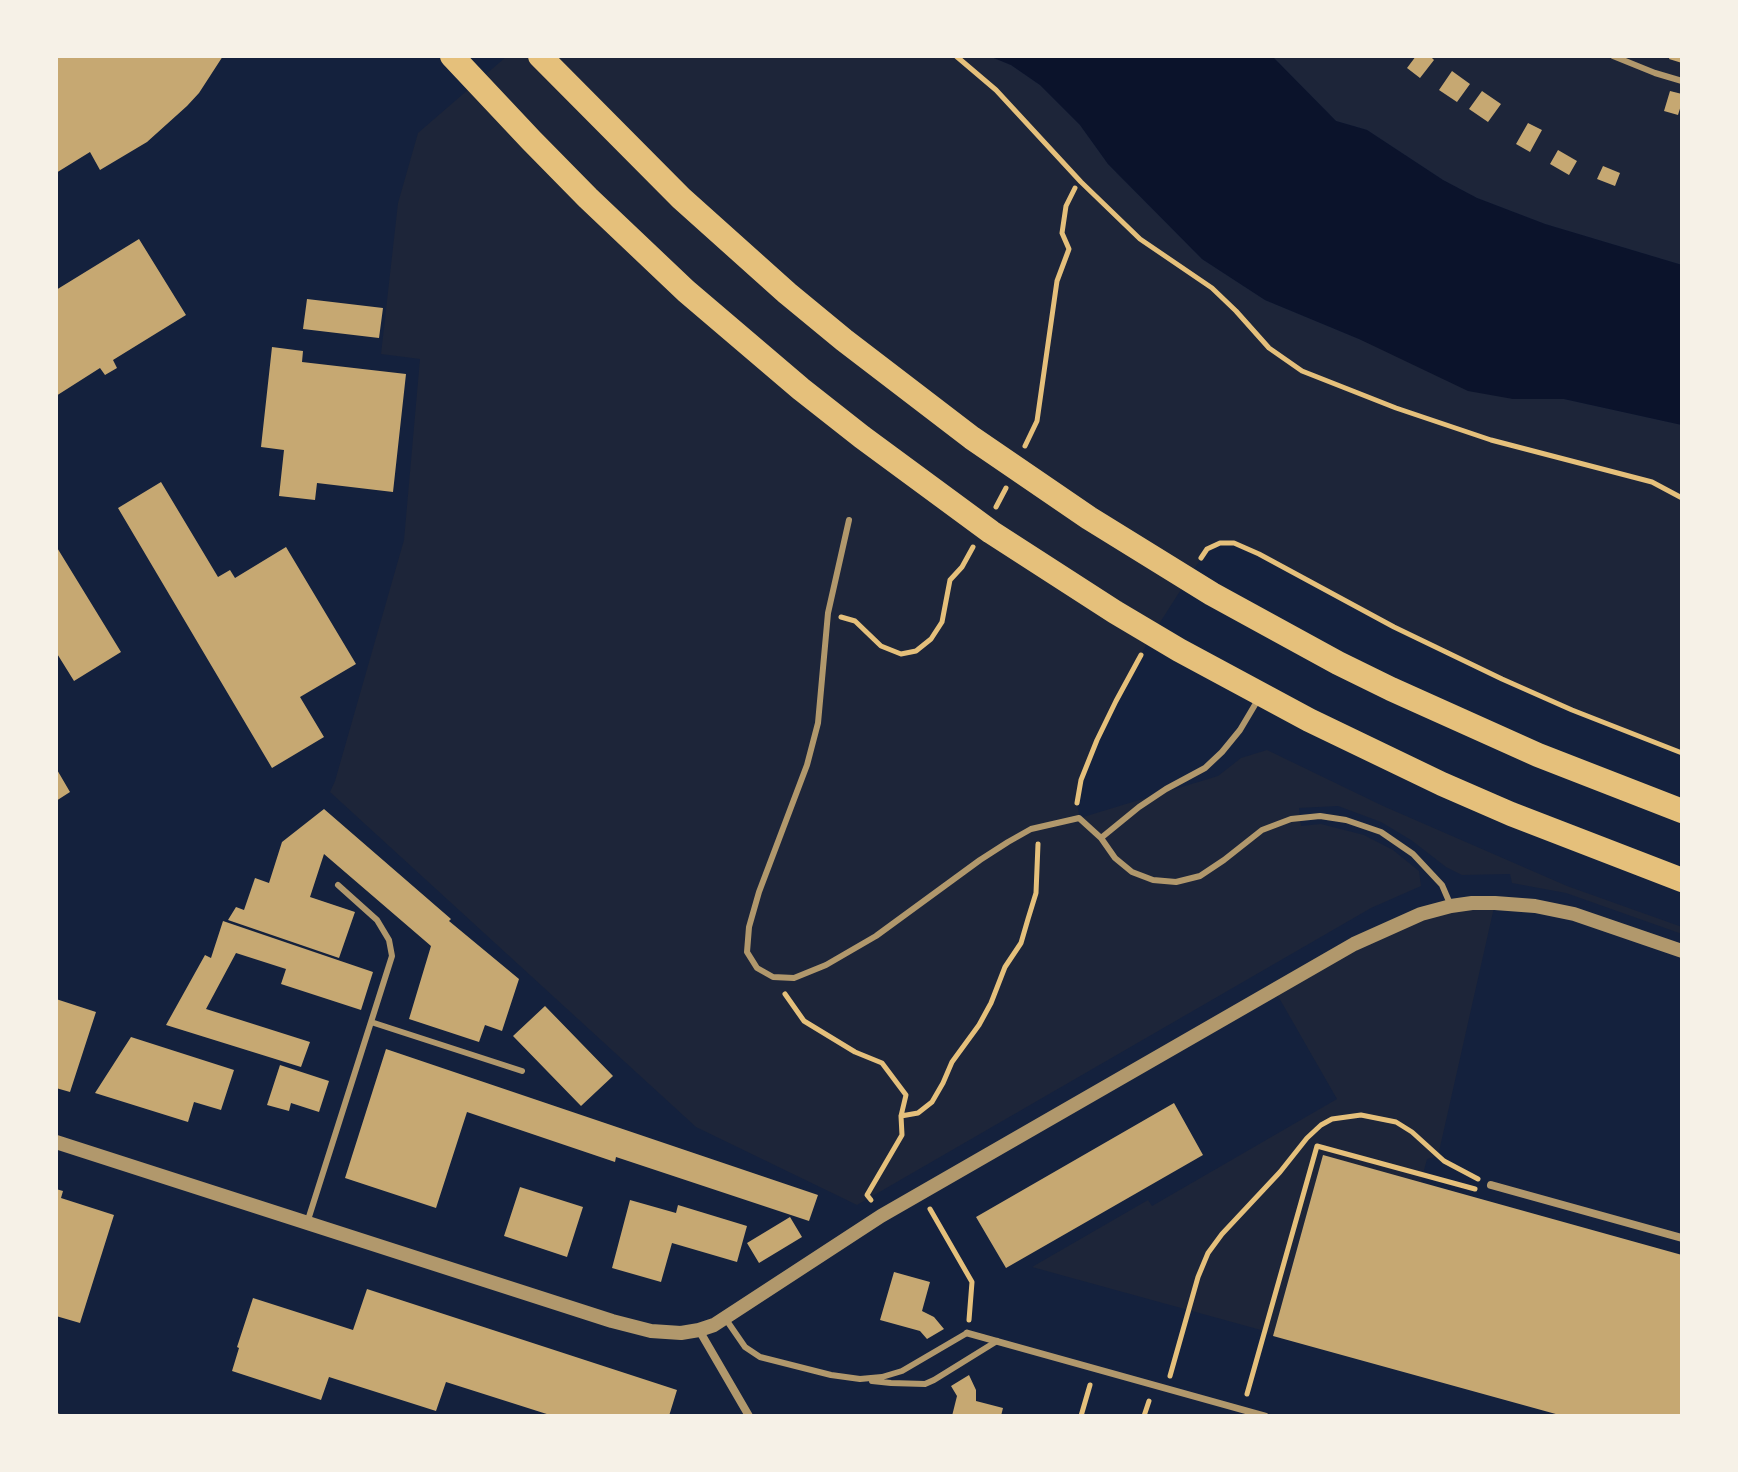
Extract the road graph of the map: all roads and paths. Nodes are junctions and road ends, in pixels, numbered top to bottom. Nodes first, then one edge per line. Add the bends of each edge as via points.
1 (452, 56) edge
2 (540, 56) edge
3 (956, 56) edge
4 (1613, 56) edge
5 (1682, 81) edge
6 (1075, 188) dead end
7 (1037, 421) dead end
8 (1682, 498) edge
9 (849, 520) dead end
10 (946, 598) dead end
11 (828, 613) junction
12 (1261, 695) junction
13 (1682, 811) edge
14 (1031, 829) junction
15 (1101, 838) junction
16 (1682, 880) edge
17 (338, 885) dead end
18 (1451, 906) junction
19 (1682, 951) edge
20 (773, 977) junction
21 (371, 1022) junction
22 (522, 1071) dead end
23 (901, 1116) junction
24 (56, 1142) edge
25 (1491, 1185) junction
26 (921, 1193) junction
27 (867, 1195) dead end
28 (307, 1224) junction
29 (1682, 1238) edge
30 (725, 1318) junction
31 (699, 1330) junction
32 (967, 1333) junction
33 (997, 1341) junction
34 (1094, 1368) junction
35 (860, 1379) junction
36 (1167, 1388) junction
37 (1243, 1409) junction
38 (749, 1416) edge
39 (1081, 1416) edge
40 (1265, 1416) edge

1 - 12 highway via 637,245 801,389 991,532 1115,612
2 - 13 highway via 681,198 787,293 972,438 1101,526 1212,594 1391,689 1538,755
3 - 8 path via 996,90 1140,239 1212,288 1269,348 1302,371 1491,440 1652,482
4 - 5 lane
6 - 7 path via 1066,206 1062,233 1069,249 1057,281
9 - 11 lane
10 - 11 path via 937,630 924,646 907,653 881,646 855,621
11 - 20 lane via 818,723 749,927 747,952 757,968
12 - 15 lane via 1240,730 1205,768 1139,807
12 - 16 highway via 1442,784
14 - 15 lane via 1079,818
14 - 20 lane via 826,965 794,978
14 - 23 path via 1039,845 1036,893 1021,943 932,1102 918,1113
15 - 18 lane via 1132,872 1176,882 1200,876 1276,824 1320,816 1346,820 1381,832 1413,854 1442,885
17 - 21 lane via 377,920 389,940 392,956
18 - 19 street via 1495,903 1552,909
18 - 26 street via 1354,944
20 - 23 path via 804,1021 882,1063 906,1095
21 - 22 lane
21 - 28 lane
23 - 27 path via 902,1135
24 - 28 street
25 - 29 street
25 - 36 path via 1444,1161 1396,1122 1361,1115 1321,1125 1208,1253
25 - 37 path via 1490,1193 1317,1146
26 - 30 street
26 - 32 path via 972,1282
28 - 31 street via 612,1321 665,1333
30 - 31 street
30 - 35 lane via 745,1347 760,1357
31 - 38 street
32 - 33 street
32 - 35 lane via 902,1371
33 - 34 street
33 - 35 lane via 925,1384
34 - 36 street
34 - 39 path
36 - 37 street
37 - 40 street

